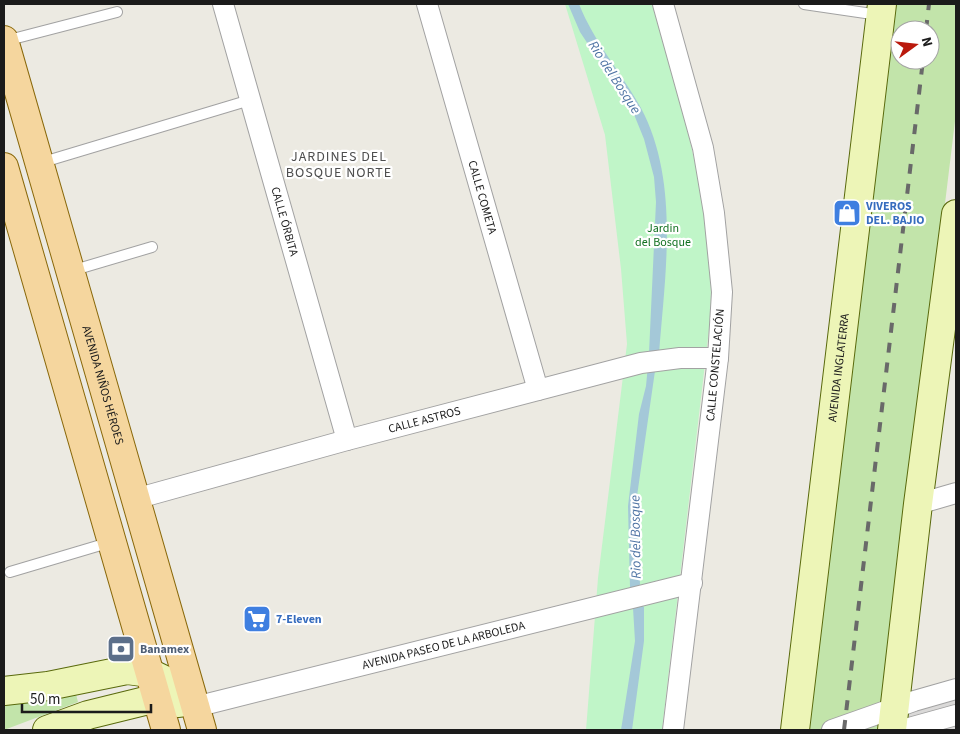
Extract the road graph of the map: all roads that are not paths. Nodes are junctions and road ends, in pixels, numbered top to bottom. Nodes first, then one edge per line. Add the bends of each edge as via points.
1 (223, 4) edge
2 (427, 4) edge
3 (663, 4) edge
4 (804, 4) edge
5 (881, 9) edge
6 (117, 12) dead end
7 (4, 41) edge
8 (250, 100) junction
9 (39, 163) junction
10 (4, 167) edge
11 (956, 214) edge
12 (152, 247) dead end
13 (70, 272) junction
14 (949, 327) edge
15 (718, 358) junction
16 (538, 390) junction
17 (347, 440) junction
18 (956, 493) edge
19 (135, 499) junction
20 (918, 504) junction
21 (112, 542) junction
22 (10, 572) dead end
23 (692, 583) junction
24 (154, 685) junction
25 (956, 689) edge
26 (4, 691) edge
27 (956, 715) edge
28 (198, 718) edge
29 (896, 723) edge
30 (47, 730) edge
31 (166, 730) edge
32 (673, 730) edge
33 (795, 730) edge
34 (832, 730) edge

1 - 8 street, CALLE ÓRBITA
2 - 16 street, CALLE COMETA
3 - 15 street, CALLE CONSTELACIÓN via 703,148 708,178 722,292
4 - 5 lane
5 - 33 street, AVENIDA INGLATERRA
6 - 7 lane
7 - 9 main road, AVENIDA NIÑOS HÉROES
8 - 9 lane
8 - 17 street, CALLE ÓRBITA
9 - 13 main road, AVENIDA NIÑOS HÉROES
10 - 21 main road
11 - 14 street
12 - 13 lane
13 - 19 main road, AVENIDA NIÑOS HÉROES
14 - 20 street
15 - 16 street, CALLE ASTROS via 641,363
15 - 23 street, CALLE CONSTELACIÓN
16 - 17 street, CALLE ASTROS
17 - 19 street, CALLE ASTROS
18 - 20 street
19 - 28 main road, AVENIDA NIÑOS HÉROES
20 - 29 street
21 - 22 lane
21 - 24 main road
23 - 28 street, AVENIDA PASEO DE LA ARBOLEDA
23 - 32 street, CALLE CONSTELACIÓN
24 - 26 street, AVENIDA PASEO DE LA ARBOLEDA via 117,671 48,686
24 - 28 street, AVENIDA PASEO DE LA ARBOLEDA
24 - 30 street, AVENIDA PASEO DE LA ARBOLEDA
24 - 31 main road
25 - 29 street
27 - 29 street
29 - 34 street

